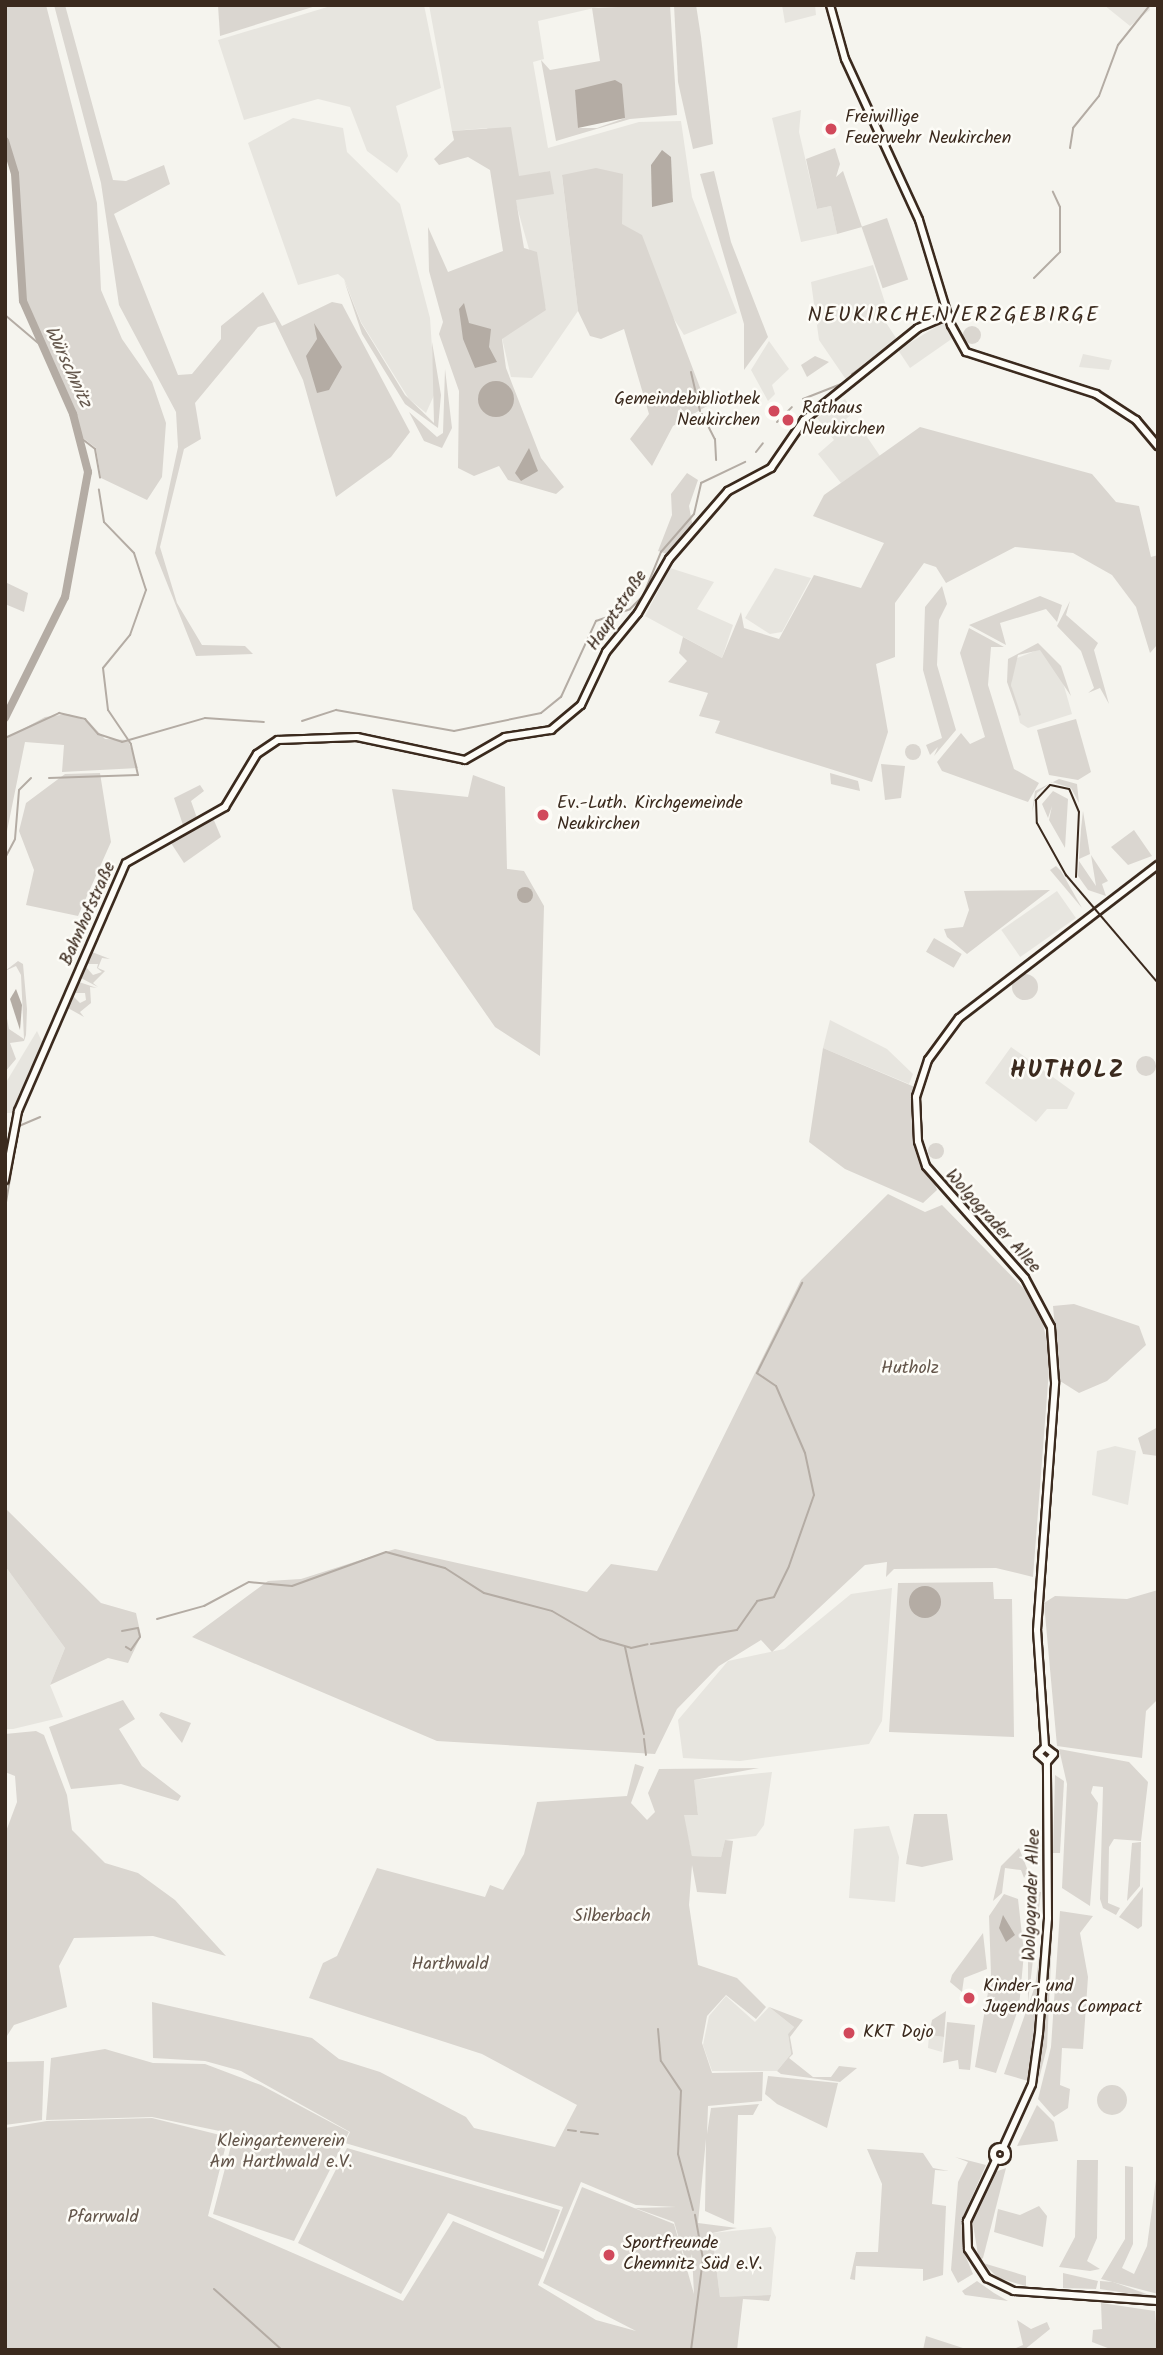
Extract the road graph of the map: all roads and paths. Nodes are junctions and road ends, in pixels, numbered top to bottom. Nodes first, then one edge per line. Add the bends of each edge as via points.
1 (830, 5) edge
2 (948, 315) junction
3 (1158, 446) edge
4 (293, 736) joint
5 (1158, 865) edge
6 (5, 1180) edge
7 (1045, 1747) junction
8 (1047, 1762) junction
9 (1158, 2301) edge

1 - 2 main road via 845,59 919,220
2 - 3 main road via 976,359 1096,394 1136,420
2 - 4 main road, Hauptstraße via 918,328 804,420 771,468 727,491 669,559 638,613 606,652 581,705 551,730 505,737 465,760 357,737
4 - 6 main road, Bahnhofstraße via 257,754 225,807 126,863 18,1111
5 - 7 main road, Wolgograder Allee via 959,1018 928,1060 916,1097 918,1141 926,1166 1024,1278 1051,1327 1055,1382 1037,1630
7 - 8 main road, Wolgograder Allee via 1038,1754
7 - 8 main road, Wolgograder Allee via 1054,1754
8 - 9 main road, Wolgograder Allee via 1048,1918 1032,2084 1003,2148 1007,2157 996,2160 967,2221 968,2249 987,2278 1014,2291

